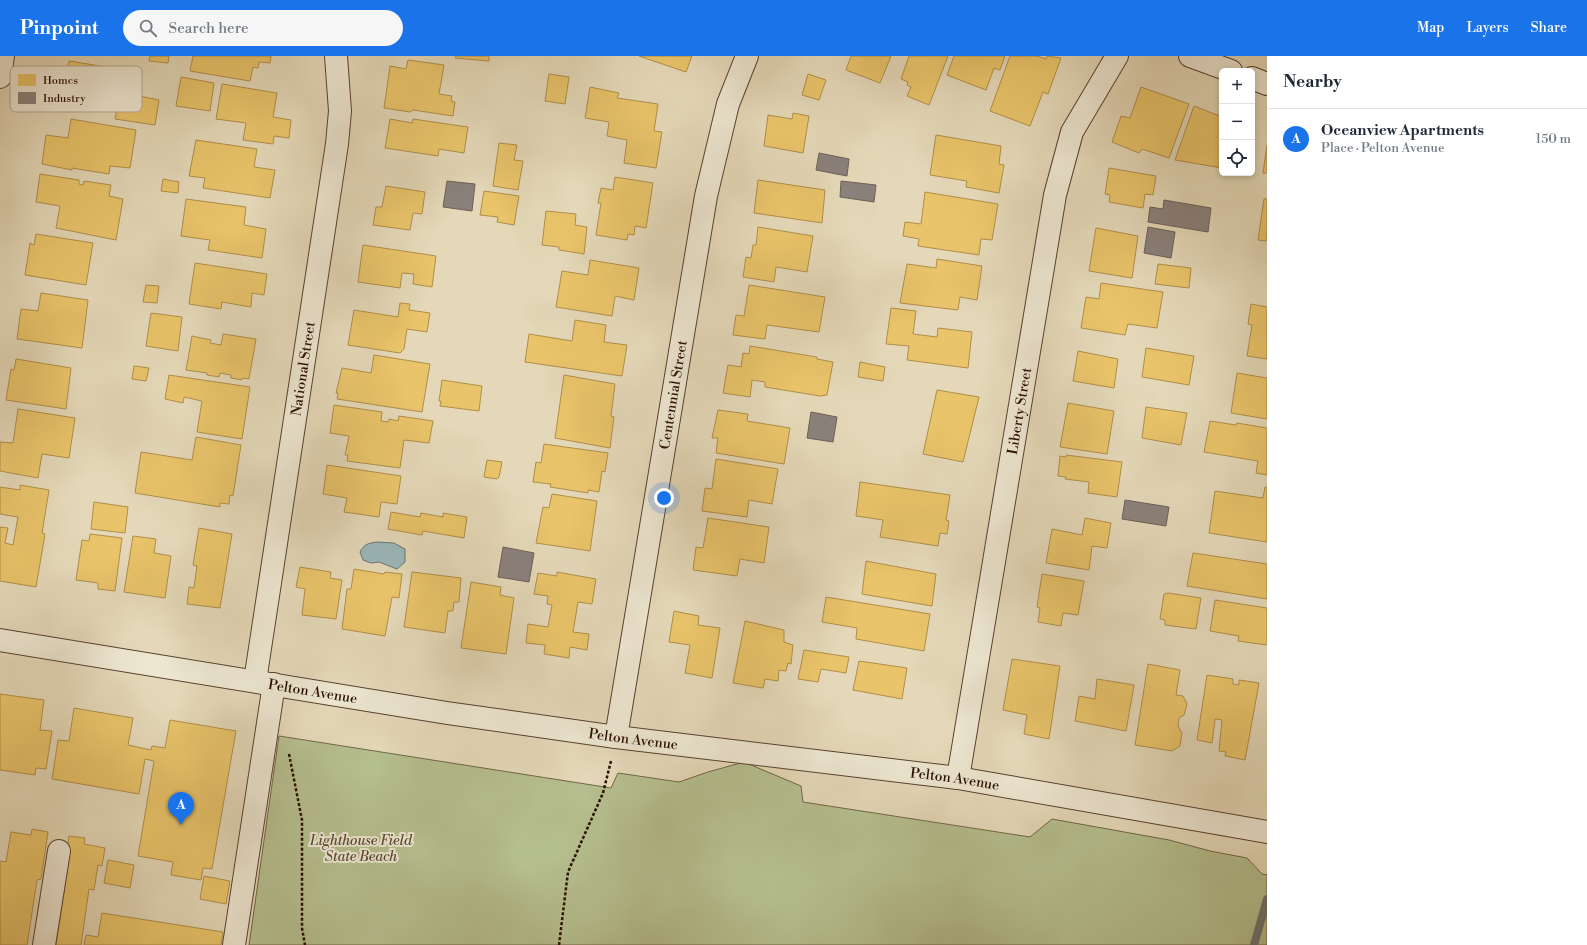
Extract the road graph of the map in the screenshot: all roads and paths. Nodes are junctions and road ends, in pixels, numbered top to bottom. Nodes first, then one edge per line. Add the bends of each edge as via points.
1 (3, 56) edge
2 (336, 56) edge
3 (747, 56) edge
4 (1117, 56) edge
5 (1190, 56) edge
6 (1224, 68) edge
7 (0, 77) edge
8 (1255, 79) edge
9 (1267, 84) edge
10 (0, 640) edge
11 (264, 683) junction
12 (616, 737) junction
13 (288, 752) dead end
14 (958, 778) junction
15 (1267, 832) edge
16 (59, 851) dead end
17 (44, 945) edge
18 (234, 945) edge
19 (305, 945) edge
20 (559, 945) edge

1 - 7 street
2 - 11 street, National Street via 340,111 337,144
3 - 12 street, Centennial Street via 728,104 706,196
4 - 14 street, Liberty Street via 1072,132 1055,195
5 - 6 street
8 - 9 street
10 - 11 street, Pelton Avenue
11 - 12 street, Pelton Avenue
11 - 18 street, National Street
12 - 14 street, Pelton Avenue
12 - 20 path via 603,793 568,872
13 - 19 path via 302,820 302,928
14 - 15 street, Pelton Avenue
16 - 17 street

